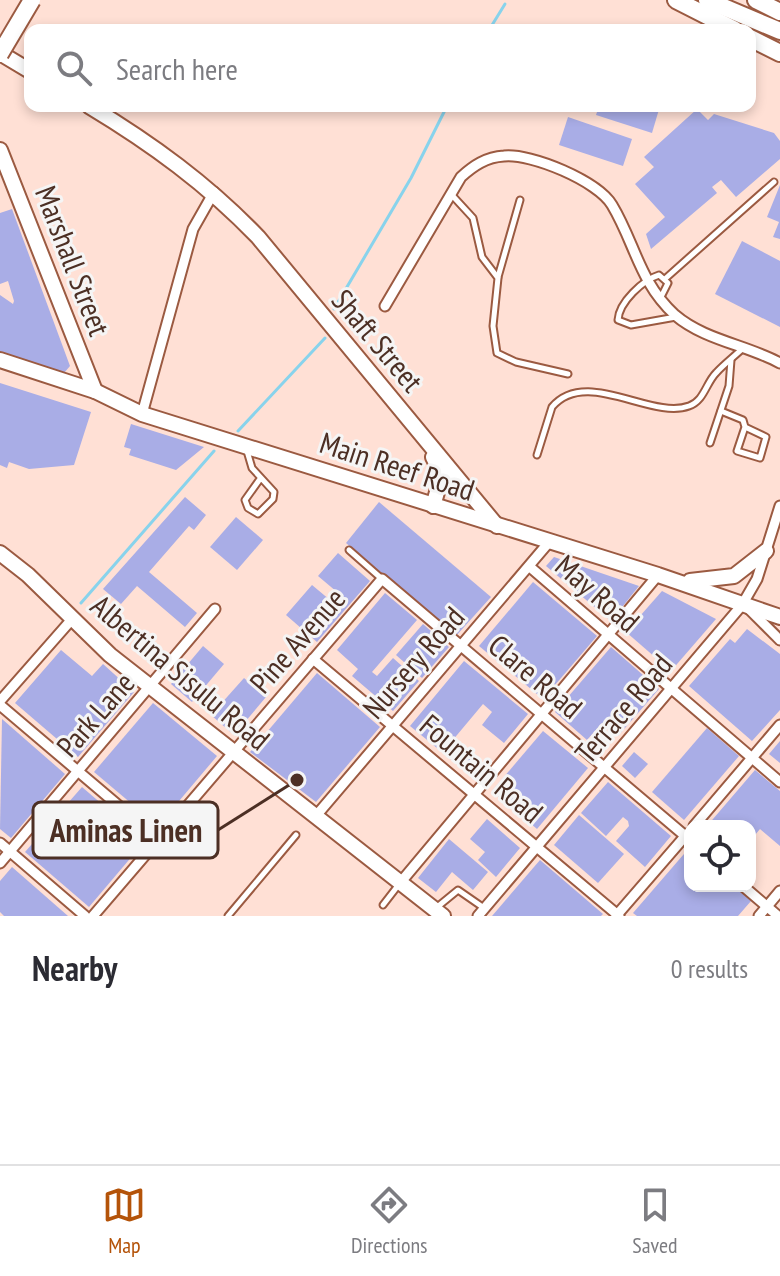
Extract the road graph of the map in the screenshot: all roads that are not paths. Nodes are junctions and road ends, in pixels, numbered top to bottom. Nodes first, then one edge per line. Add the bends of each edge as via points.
1 (676, 0) edge
2 (707, 0) edge
3 (756, 0) edge
4 (28, 2) edge
5 (780, 12) edge
6 (723, 24) edge
7 (780, 31) edge
8 (756, 41) edge
9 (0, 45) edge
10 (780, 53) edge
11 (0, 54) edge
12 (24, 68) edge
13 (98, 112) edge
14 (0, 150) edge
15 (774, 182) dead end
16 (214, 192) junction
17 (450, 193) junction
18 (520, 200) dead end
19 (498, 278) junction
20 (666, 278) junction
21 (646, 279) junction
22 (660, 299) junction
23 (385, 306) dead end
24 (677, 317) junction
25 (743, 348) junction
26 (731, 359) junction
27 (0, 360) edge
28 (780, 363) edge
29 (568, 374) dead end
30 (95, 391) junction
31 (721, 411) junction
32 (142, 414) junction
33 (745, 427) junction
34 (419, 432) junction
35 (710, 443) dead end
36 (248, 446) junction
37 (537, 455) dead end
38 (260, 479) junction
39 (433, 506) junction
40 (780, 506) edge
41 (497, 526) junction
42 (550, 541) junction
43 (772, 545) edge
44 (349, 550) dead end
45 (0, 553) edge
46 (530, 567) junction
47 (658, 575) junction
48 (382, 579) junction
49 (678, 582) junction
50 (745, 606) junction
51 (215, 609) dead end
52 (780, 617) edge
53 (73, 618) junction
54 (609, 636) junction
55 (780, 640) edge
56 (462, 647) junction
57 (313, 659) junction
58 (152, 688) junction
59 (672, 689) junction
60 (0, 703) edge
61 (543, 715) junction
62 (780, 725) edge
63 (391, 726) junction
64 (233, 753) junction
65 (752, 758) junction
66 (606, 768) junction
67 (78, 772) junction
68 (780, 782) edge
69 (473, 794) junction
70 (315, 817) junction
71 (701, 820) edge
72 (684, 828) edge
73 (296, 835) dead end
74 (159, 840) junction
75 (684, 840) edge
76 (0, 843) edge
77 (537, 846) junction
78 (11, 852) junction
79 (176, 853) dead end
80 (0, 863) edge
81 (400, 883) junction
82 (780, 891) edge
83 (750, 892) edge
84 (383, 905) dead end
85 (767, 907) junction
86 (481, 912) edge
87 (439, 913) edge
88 (85, 916) edge
89 (93, 916) edge
90 (228, 916) edge
91 (617, 916) edge
92 (759, 916) edge
93 (778, 916) edge

1 - 6 highway
2 - 7 highway
3 - 5 highway
4 - 9 highway, bridge
4 - 11 highway, bridge
8 - 10 highway
11 - 12 main road
13 - 16 main road, Shaft Street
14 - 30 main road, Marshall Street
15 - 20 lane
16 - 32 street via 193,229
16 - 34 main road, Shaft Street via 258,237
17 - 19 lane via 473,218 482,257
17 - 21 street via 470,169 503,156 563,172 607,197
17 - 23 street
18 - 19 lane
19 - 29 lane via 493,326 497,353
20 - 21 lane
20 - 22 lane
21 - 22 street
21 - 24 lane via 619,311 618,320 631,325
22 - 24 street
24 - 25 street
25 - 26 lane
25 - 28 street
26 - 31 lane
26 - 37 lane via 687,407 597,393 557,401
27 - 30 main road, Main Reef Road
30 - 32 main road, Main Reef Road
31 - 33 lane via 743,420
31 - 35 lane
32 - 36 main road, Main Reef Road
33 - 33 lane via 766,437 760,458 737,451
34 - 39 main road via 441,470
34 - 41 main road, Shaft Street
36 - 38 lane via 248,461
36 - 39 main road, Main Reef Road
38 - 38 lane via 274,495 258,514 245,500
39 - 41 main road, Main Reef Road
40 - 43 street, Terrace Road
41 - 42 main road, Main Reef Road
42 - 46 street, Nursery Road
42 - 47 main road, Main Reef Road
43 - 49 main road via 734,576
43 - 50 street, Terrace Road
44 - 48 lane, Clare Road
45 - 53 main road, Albertina Sisulu Road
46 - 54 street, May Road
46 - 56 street, Nursery Road
47 - 49 main road, Main Reef Road
47 - 54 street
48 - 56 street, Clare Road
48 - 57 street, Pine Avenue
49 - 50 main road, Main Reef Road
50 - 52 main road, Main Reef Road
50 - 55 street
50 - 59 street, Terrace Road
51 - 58 street, Park Lane
53 - 58 main road, Albertina Sisulu Road
53 - 60 street
54 - 59 street, May Road
54 - 61 street
56 - 61 street, Clare Road
56 - 63 street, Nursery Road
57 - 63 street, Fountain Road
57 - 64 street, Pine Avenue
58 - 64 main road, Albertina Sisulu Road
58 - 67 street, Park Lane
59 - 65 street, May Road
59 - 66 street, Terrace Road
60 - 67 street
61 - 66 street, Clare Road
61 - 69 street
62 - 65 street
63 - 69 street, Fountain Road
63 - 70 street, Nursery Road
64 - 70 main road, Albertina Sisulu Road
64 - 74 street, Pine Avenue
65 - 68 street, May Road
65 - 71 street
66 - 72 street, Clare Road
66 - 77 street, Terrace Road
67 - 74 street
67 - 78 street, Park Lane
69 - 77 street, Fountain Road
69 - 81 street
70 - 81 main road, Albertina Sisulu Road
73 - 90 lane
74 - 79 lane
74 - 89 street, Pine Avenue
75 - 91 street
76 - 78 street
77 - 86 street, Terrace Road
77 - 91 street, Fountain Road
78 - 80 street, Park Lane
78 - 88 street
81 - 84 lane
81 - 87 main road, Albertina Sisulu Road
82 - 85 street
83 - 85 street
85 - 92 street
85 - 93 street
86 - 87 lane via 458,890

